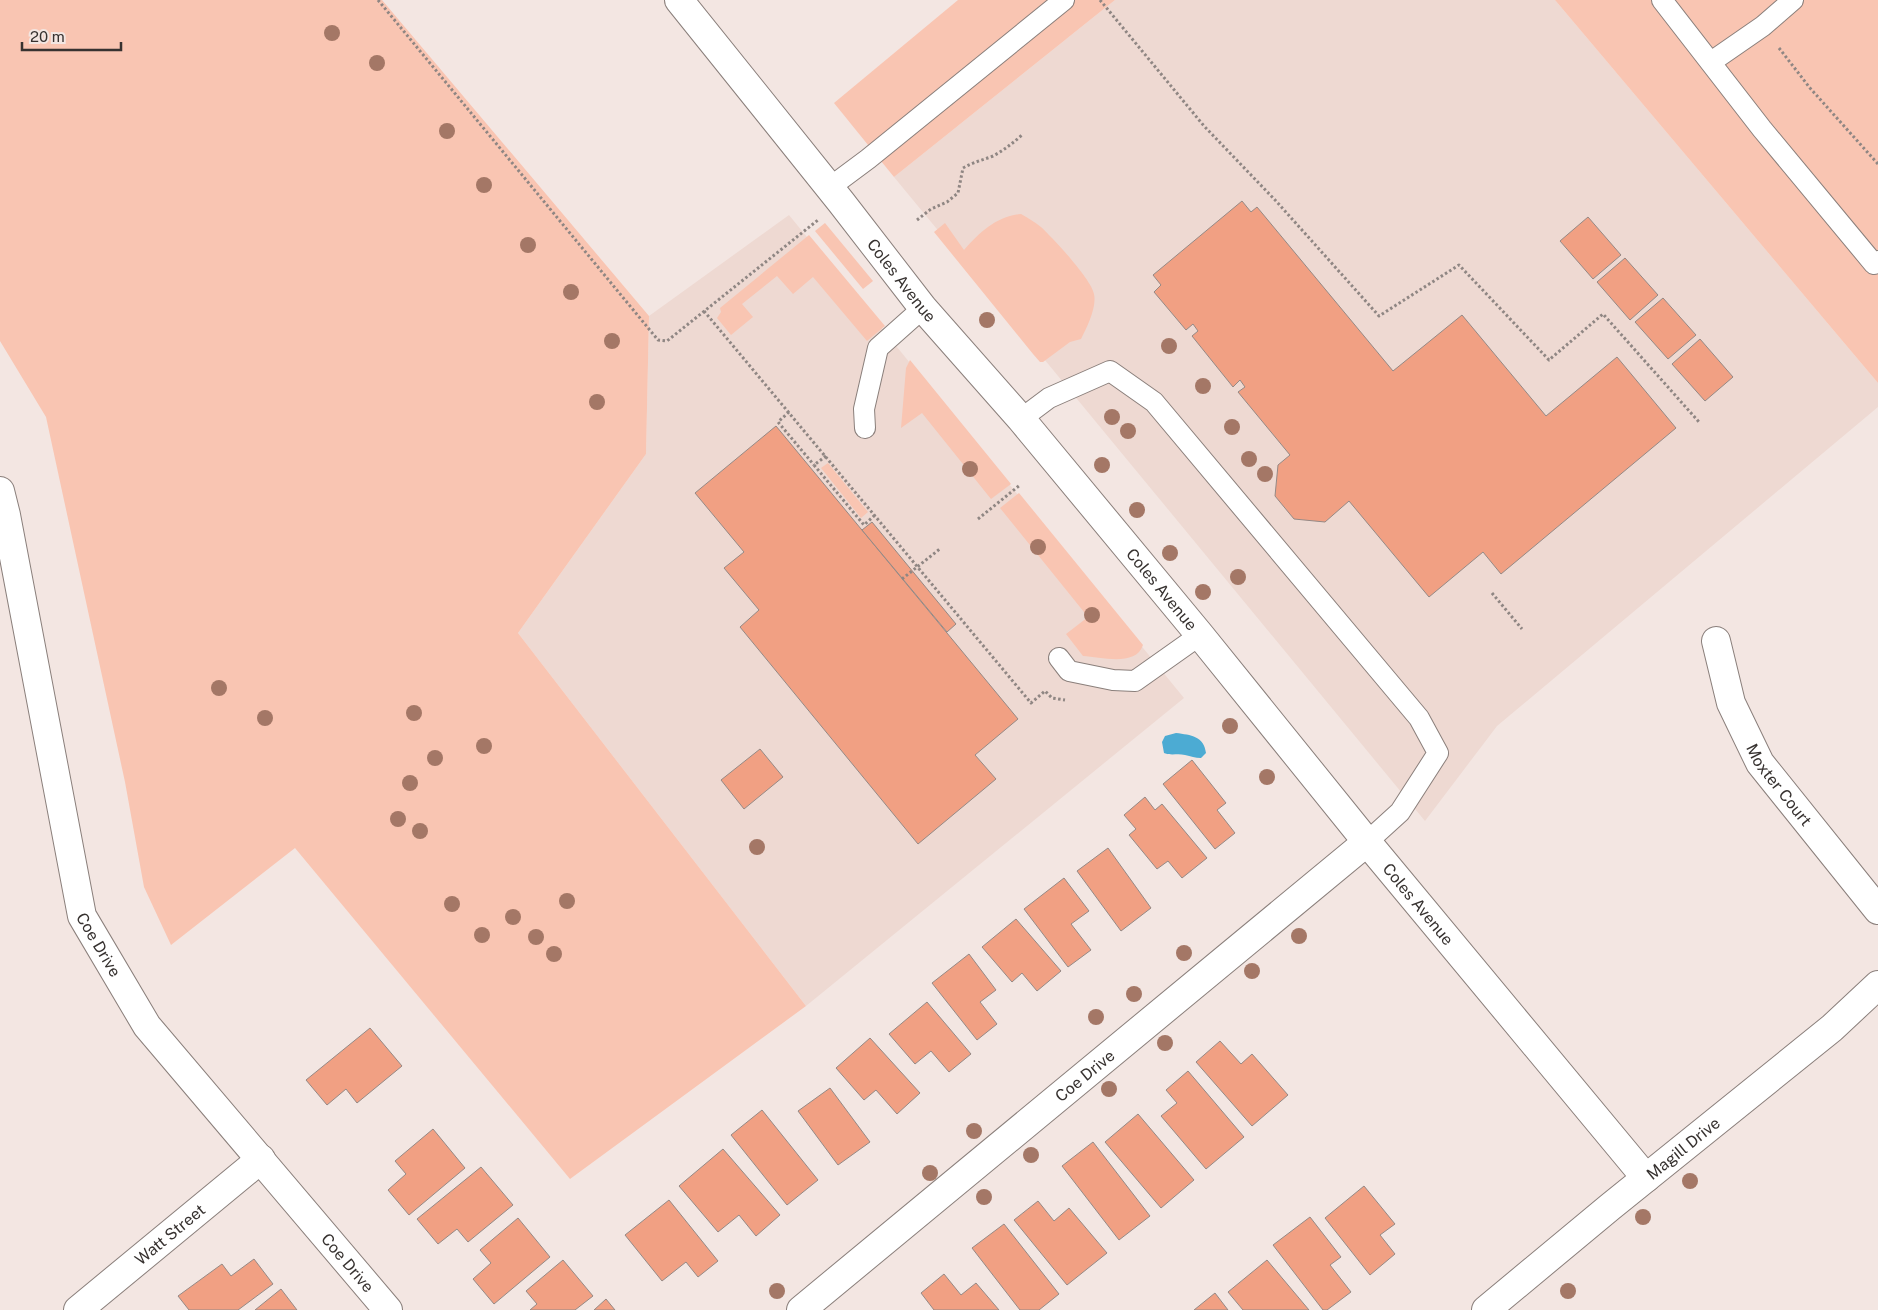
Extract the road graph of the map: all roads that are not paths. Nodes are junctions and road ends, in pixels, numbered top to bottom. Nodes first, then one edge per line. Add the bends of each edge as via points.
1 (679, 0) edge
2 (1064, 0) edge
3 (1662, 0) edge
4 (1793, 0) edge
5 (1711, 62) junction
6 (829, 188) junction
7 (1878, 261) edge
8 (923, 308) junction
9 (1021, 419) junction
10 (865, 428) dead end
11 (0, 491) edge
12 (1200, 634) junction
13 (1716, 641) dead end
14 (1059, 658) dead end
15 (1367, 842) junction
16 (1878, 910) edge
17 (1878, 984) edge
18 (261, 1159) junction
19 (1646, 1178) junction
20 (78, 1310) edge
21 (388, 1310) edge
22 (801, 1310) edge
23 (1486, 1310) edge

1 - 6 street, Coles Avenue
2 - 6 lane
3 - 5 lane
4 - 5 lane via 1763,26
5 - 7 lane via 1874,264
6 - 8 street, Coles Avenue
8 - 9 street, Coles Avenue
8 - 10 lane via 878,348 864,409
9 - 12 street, Coles Avenue
9 - 15 lane via 1049,398 1110,371 1154,402 1418,718 1438,753 1400,812
11 - 18 street, Coe Drive via 82,916 147,1026
12 - 14 lane via 1135,681 1069,671
12 - 15 street, Coles Avenue
13 - 16 street, Moxter Court via 1731,703 1760,763
15 - 19 street, Coles Avenue
15 - 22 street, Coe Drive
17 - 19 street, Magill Drive via 1832,1028
18 - 20 street, Watt Street
18 - 21 street, Coe Drive
19 - 23 street, Magill Drive

